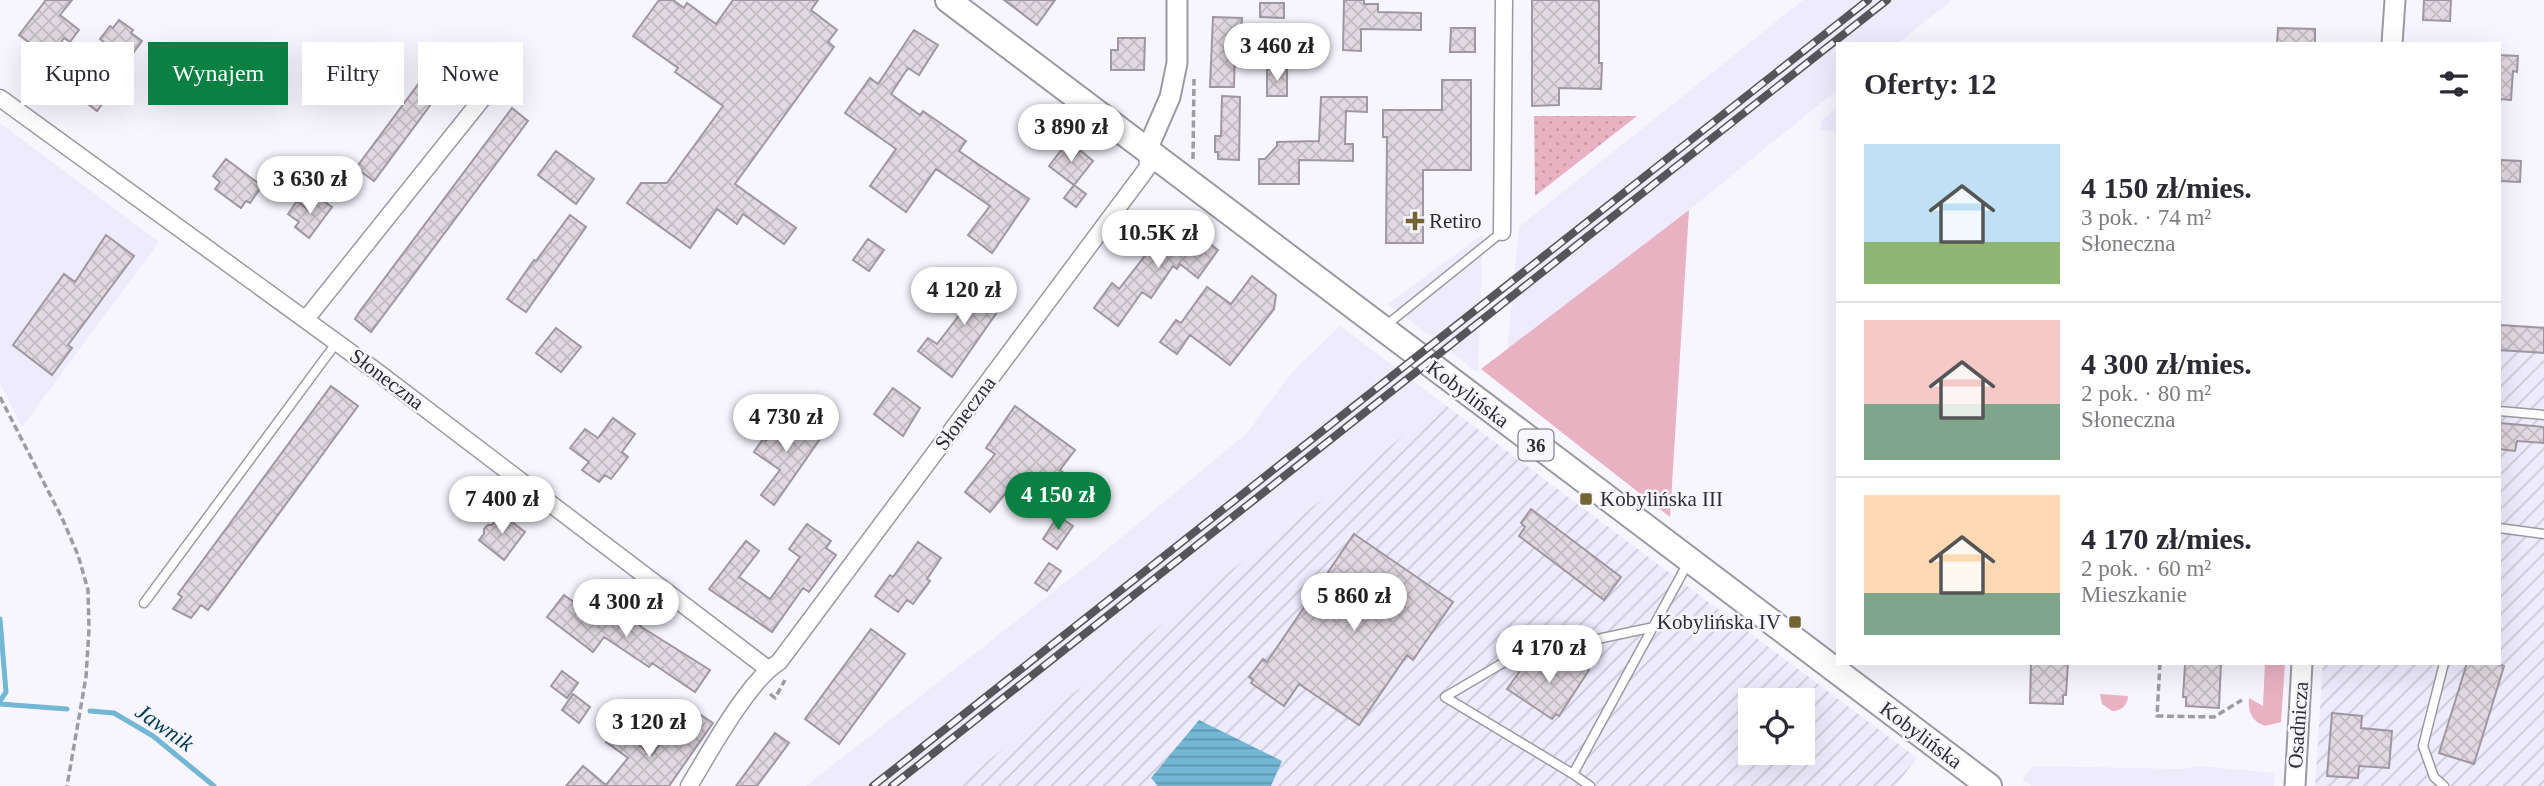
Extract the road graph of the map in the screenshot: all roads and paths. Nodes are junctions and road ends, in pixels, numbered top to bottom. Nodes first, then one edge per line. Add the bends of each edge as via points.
1 (948, 0) edge
2 (1177, 0) edge
3 (1504, 0) edge
4 (2395, 0) edge
5 (2392, 42) edge
6 (1194, 78) dead end
7 (0, 97) edge
8 (477, 105) edge
9 (1147, 150) junction
10 (1193, 163) dead end
11 (1502, 232) joint
12 (306, 319) junction
13 (1382, 328) junction
14 (337, 342) junction
15 (0, 397) edge
16 (2501, 411) edge
17 (2544, 415) edge
18 (2501, 528) edge
19 (2544, 534) edge
20 (1689, 560) junction
21 (144, 603) dead end
22 (1654, 627) junction
23 (2160, 665) edge
24 (2302, 665) edge
25 (2443, 665) edge
26 (768, 669) junction
27 (2242, 700) dead end
28 (1573, 774) junction
29 (67, 786) edge
30 (689, 786) edge
31 (1590, 786) edge
32 (1989, 786) edge
33 (2295, 786) edge
34 (2444, 786) edge

1 - 9 main road, Kobylińska / 36
2 - 9 street via 1175,75
3 - 11 street
4 - 5 street
6 - 10 path
7 - 12 street, Słoneczna
8 - 12 street
9 - 13 main road, Kobylińska / 36
9 - 26 street, Słoneczna via 1148,167 779,662
11 - 13 lane
12 - 14 street, Słoneczna
13 - 20 main road, Kobylińska / 36
14 - 21 lane
14 - 26 street, Słoneczna
15 - 29 path via 62,518 88,590 86,677
16 - 17 lane
18 - 19 lane
20 - 22 lane
20 - 32 main road, Kobylińska / 36
22 - 28 lane
22 - 28 lane via 1513,657 1446,697
23 - 27 path via 2157,716 2214,717
24 - 33 street, Osadnicza
25 - 34 lane via 2423,746 2434,777
26 - 30 street, Słoneczna
28 - 31 lane

